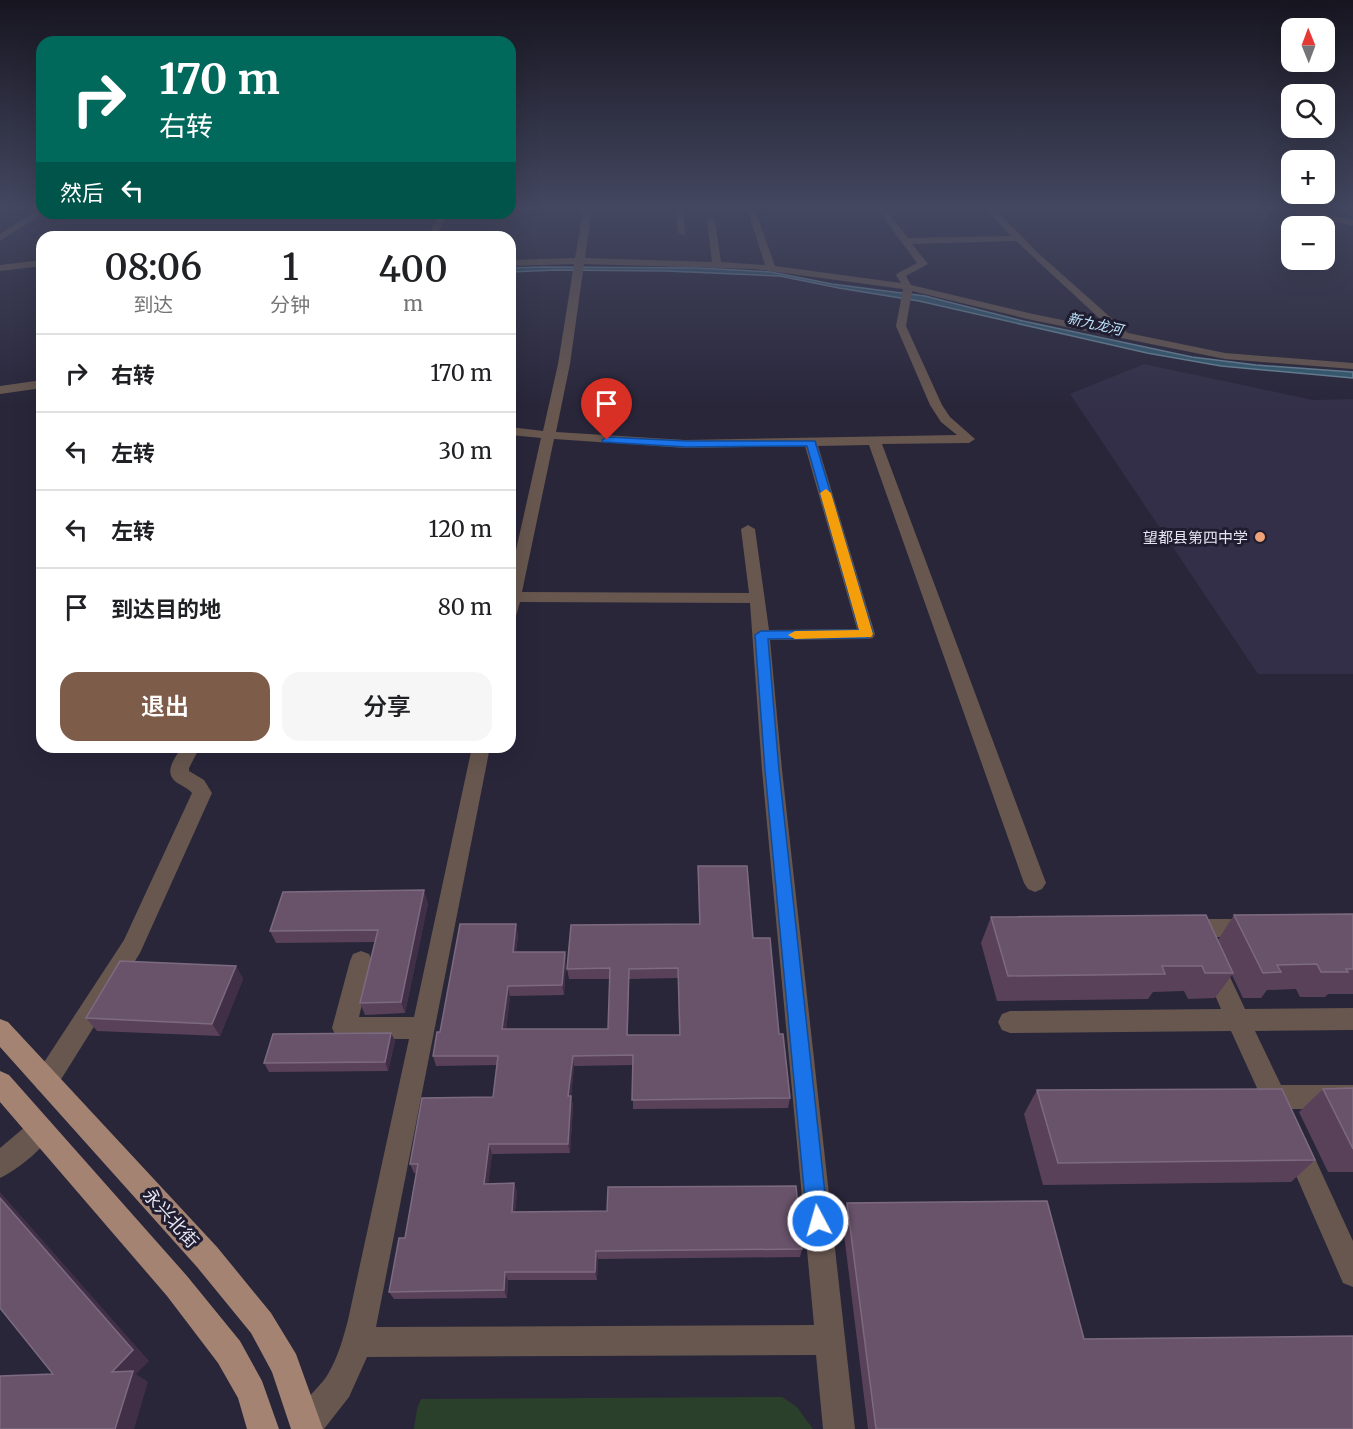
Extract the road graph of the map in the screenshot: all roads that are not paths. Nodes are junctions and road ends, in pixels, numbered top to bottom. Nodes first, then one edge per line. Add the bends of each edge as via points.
1 (577, 273) edge
2 (803, 273) edge
3 (906, 273) edge
4 (1055, 273) edge
5 (908, 288) junction
6 (1125, 336) junction
7 (1353, 366) edge
8 (36, 385) edge
9 (0, 390) edge
10 (516, 432) edge
11 (548, 435) junction
12 (874, 441) junction
13 (811, 443) junction
14 (516, 526) edge
15 (529, 526) junction
16 (748, 529) dead end
17 (516, 581) edge
18 (758, 598) junction
19 (516, 602) edge
20 (761, 635) junction
21 (188, 753) edge
22 (480, 753) edge
23 (1035, 883) dead end
24 (1275, 927) edge
25 (1162, 928) edge
26 (1197, 928) junction
27 (361, 961) dead end
28 (1353, 1019) edge
29 (1238, 1020) junction
30 (1010, 1022) dead end
31 (423, 1028) junction
32 (0, 1030) edge
33 (46, 1081) junction
34 (0, 1083) edge
35 (1274, 1097) junction
36 (1353, 1097) edge
37 (1239, 1098) edge
38 (41, 1130) junction
39 (0, 1165) edge
40 (1353, 1273) edge
41 (830, 1340) junction
42 (356, 1342) junction
43 (307, 1428) edge
44 (263, 1429) edge
45 (838, 1429) edge

1 - 11 street via 564,364
2 - 5 street
3 - 5 street via 902,275
4 - 6 street
5 - 6 street
5 - 12 street via 901,326 936,405 945,419 969,440
6 - 7 street via 1225,356
8 - 9 street
10 - 11 street
11 - 13 street via 686,444
11 - 15 street
12 - 13 street
12 - 23 street
13 - 20 street via 867,634
14 - 15 street
15 - 17 street
16 - 18 street
18 - 19 street
18 - 20 street
20 - 41 street
21 - 33 street via 180,774 202,793 132,946
22 - 31 street
24 - 26 street
25 - 26 street
26 - 29 street
27 - 31 street via 344,1028
28 - 29 street
29 - 30 street
29 - 35 street
31 - 42 street
32 - 33 main road, 永兴北街
33 - 43 main road, 永兴北街 via 207,1257 261,1323 285,1365
34 - 38 main road
35 - 36 street
35 - 37 street
35 - 40 street
38 - 39 street
38 - 44 main road via 229,1352 251,1392
41 - 42 street
41 - 45 street
42 - 43 street via 338,1386

